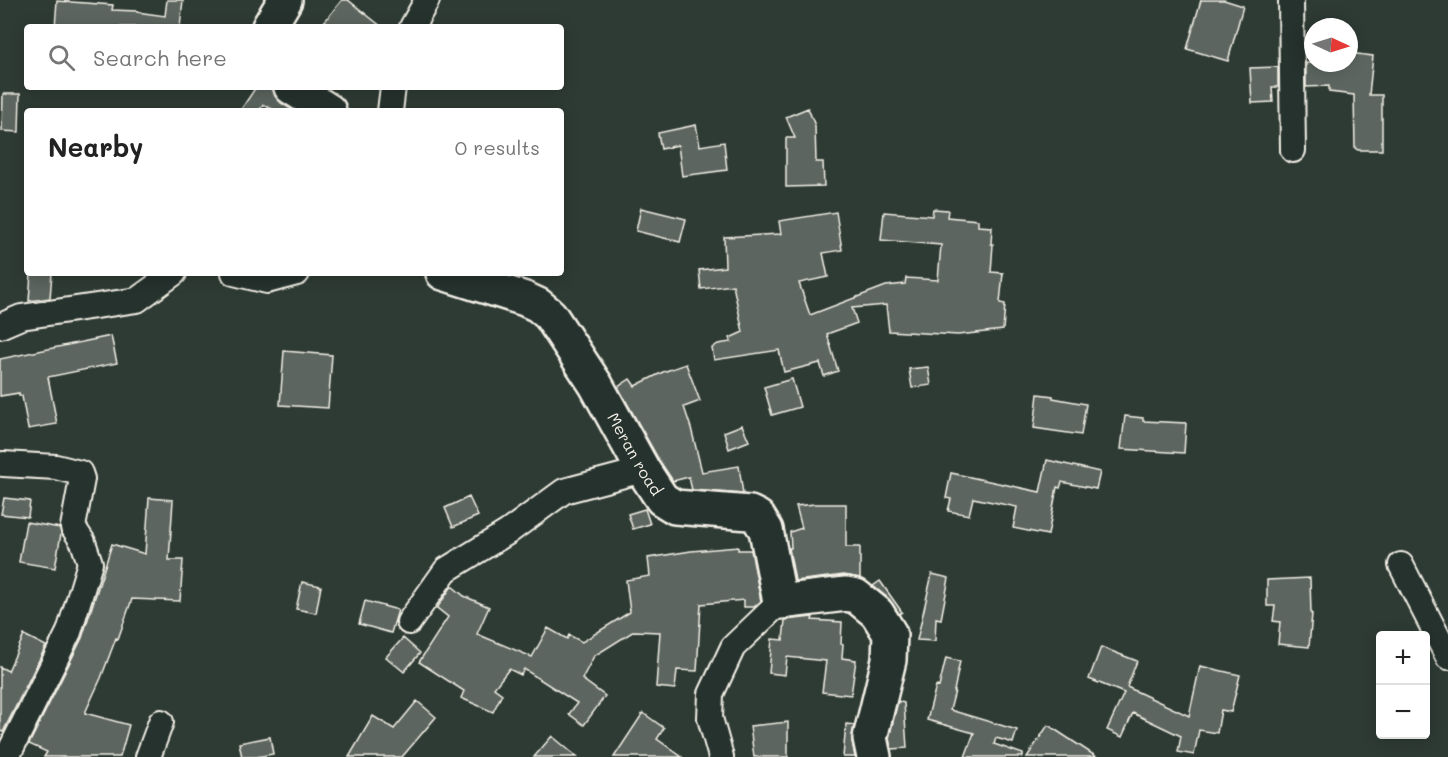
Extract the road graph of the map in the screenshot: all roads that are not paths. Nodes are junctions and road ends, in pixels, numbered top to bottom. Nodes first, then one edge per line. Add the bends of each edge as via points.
1 (285, 0) edge
2 (427, 0) edge
3 (1291, 0) edge
4 (271, 24) edge
5 (414, 24) edge
6 (296, 90) edge
7 (393, 90) edge
8 (324, 108) edge
9 (390, 108) edge
10 (1293, 150) dead end
11 (170, 276) edge
12 (246, 276) edge
13 (286, 276) edge
14 (452, 276) edge
15 (0, 326) edge
16 (3, 464) dead end
17 (644, 470) junction
18 (1401, 565) dead end
19 (780, 602) junction
20 (409, 622) dead end
21 (1448, 657) edge
22 (161, 722) dead end
23 (7, 757) edge
24 (148, 757) edge
25 (721, 757) edge
26 (874, 757) edge

1 - 4 street
2 - 5 street
3 - 10 street
6 - 8 street
7 - 9 street
11 - 15 street via 137,300 21,318
12 - 13 street via 267,281
14 - 17 street, Meran road via 525,299 550,315 596,385
16 - 23 street via 56,467 80,473 73,526 90,563 69,632
17 - 19 street, Meran road via 662,499 675,507 750,513 758,517 766,530
17 - 20 street via 564,491 446,570
18 - 21 street
19 - 25 street via 733,647 711,694 710,718
19 - 26 street via 846,594 863,601 882,620 890,634 889,660 870,738
22 - 24 street

